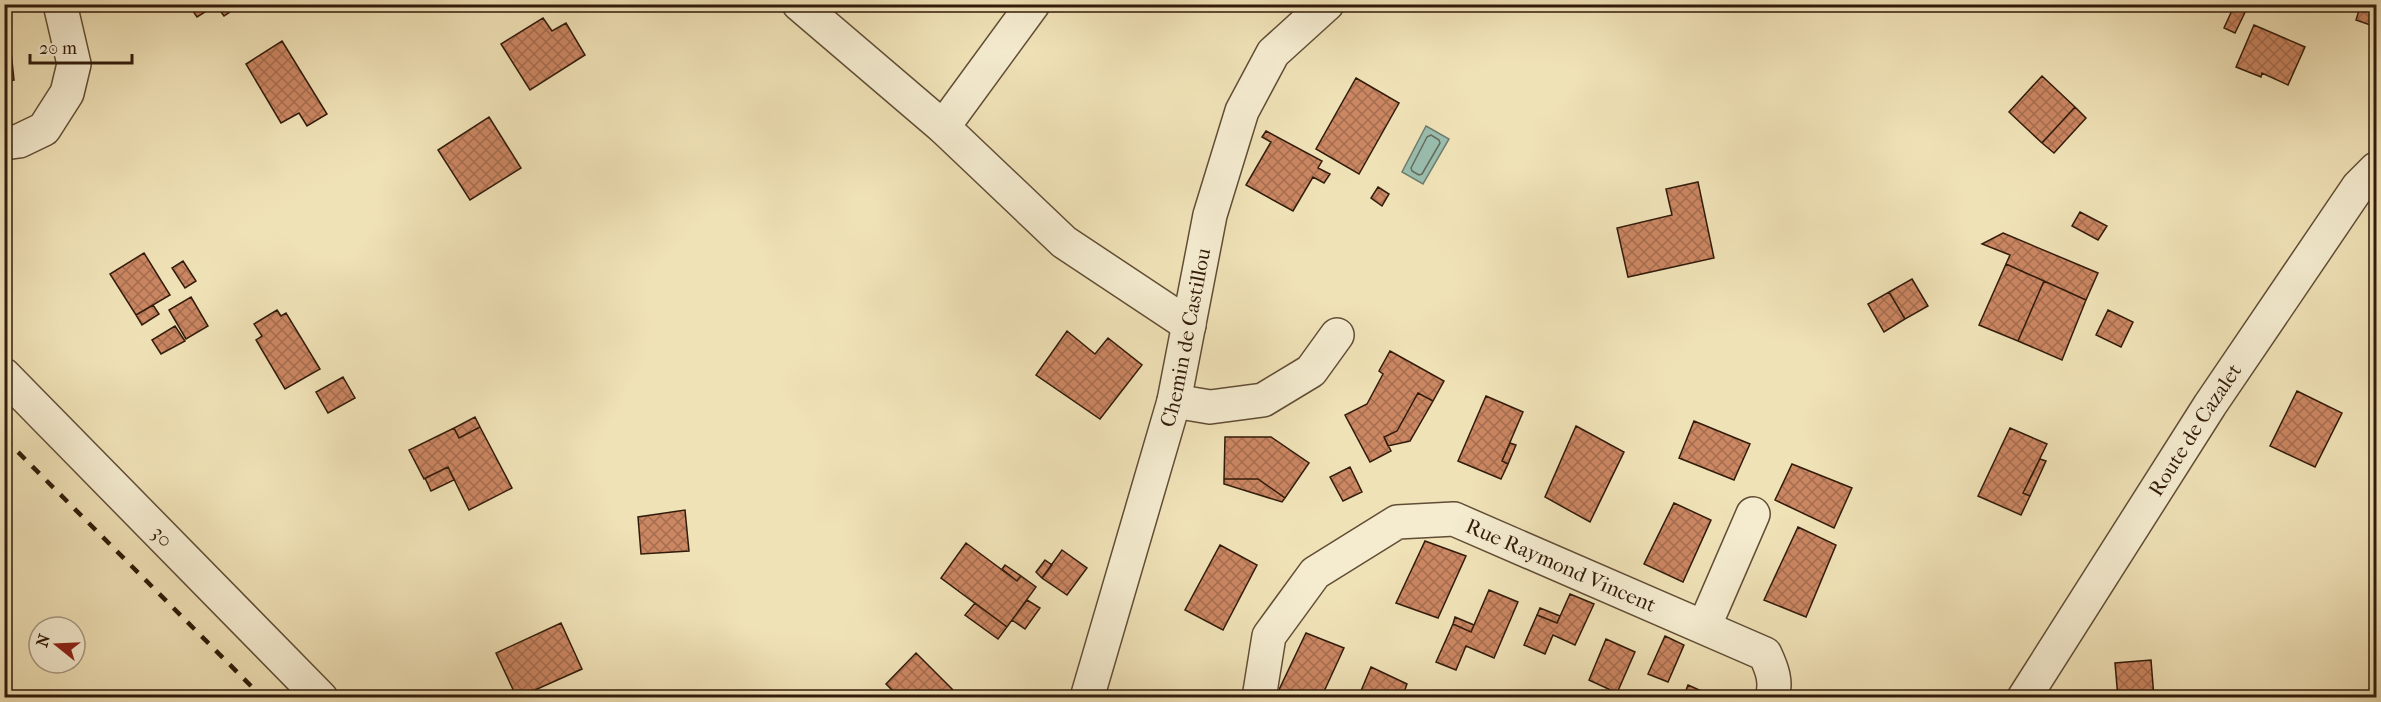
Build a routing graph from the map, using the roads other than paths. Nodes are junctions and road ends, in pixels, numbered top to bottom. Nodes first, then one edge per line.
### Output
1 (60, 4) edge
2 (800, 4) edge
3 (1033, 4) edge
4 (1327, 4) edge
5 (944, 127) junction
6 (4, 143) edge
7 (2376, 169) edge
8 (1189, 325) junction
9 (1337, 335) dead end
10 (4, 375) edge
11 (1174, 401) junction
12 (1754, 514) dead end
13 (1704, 627) junction
14 (321, 698) edge
15 (1087, 698) edge
16 (1258, 698) edge
17 (1772, 698) edge
18 (2024, 698) edge

1 - 6 street
2 - 5 street
3 - 5 street
4 - 8 street, Chemin de Castillou
5 - 8 street
7 - 18 street, Route de Cazalet
8 - 11 street, Chemin de Castillou
9 - 11 street
10 - 14 street, 30
11 - 15 street, Chemin de Castillou
12 - 13 street
13 - 16 street, Rue Raymond Vincent
13 - 17 street, Rue Raymond Vincent

